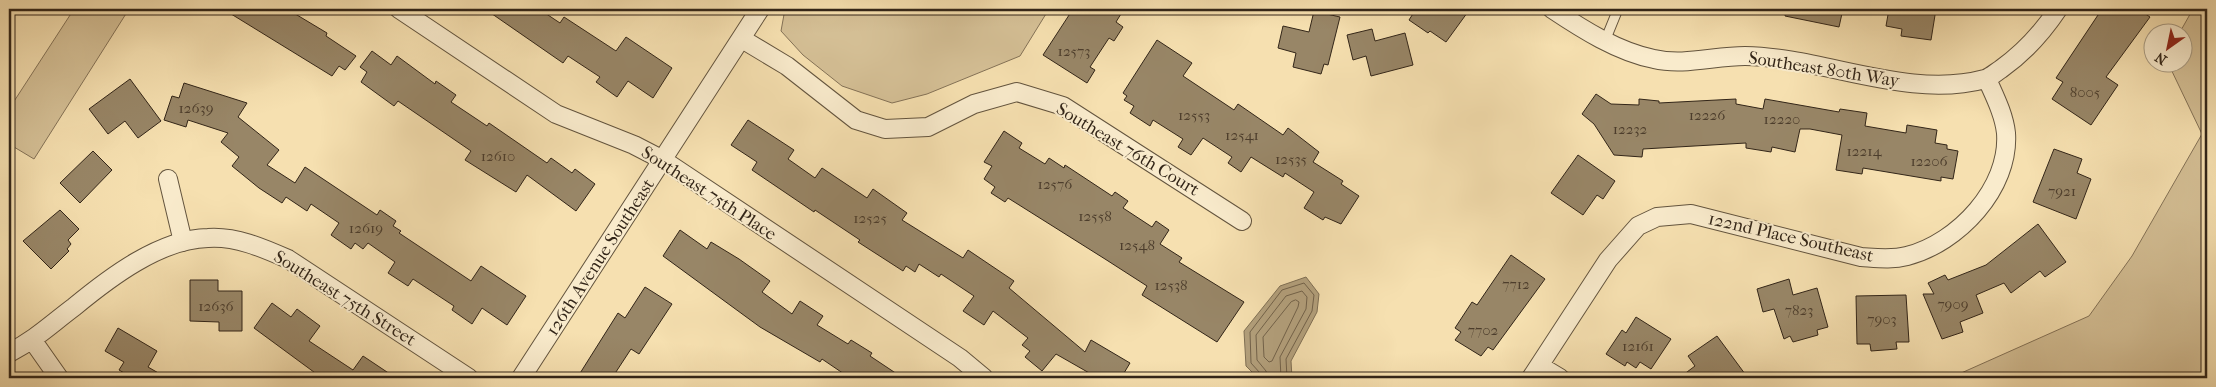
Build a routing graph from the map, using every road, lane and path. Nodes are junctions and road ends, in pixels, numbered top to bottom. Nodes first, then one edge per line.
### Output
1 (399, 9) edge
2 (760, 9) edge
3 (1552, 9) edge
4 (1618, 9) edge
5 (2058, 9) edge
6 (742, 39) junction
7 (1605, 40) junction
8 (1988, 78) junction
9 (663, 160) junction
10 (168, 179) dead end
11 (1242, 220) dead end
12 (183, 242) junction
13 (33, 341) junction
14 (9, 353) edge
15 (1536, 372) edge
16 (59, 378) edge
17 (469, 378) edge
18 (521, 378) edge
19 (984, 378) edge
20 (1560, 378) edge

1 - 9 street, Southeast 75th Place
2 - 6 street, 126th Avenue Southeast
3 - 7 street, Southeast 80th Way
4 - 7 lane
5 - 8 street
6 - 9 street, 126th Avenue Southeast
6 - 11 street, Southeast 76th Court
7 - 8 street, Southeast 80th Way
8 - 15 street, 122nd Place Southeast
9 - 18 street, 126th Avenue Southeast
9 - 19 street, Southeast 75th Place
10 - 12 street
12 - 13 street, Southeast 75th Street
12 - 17 street, Southeast 75th Street
13 - 14 street, Southeast 75th Street
13 - 16 street
15 - 20 street

